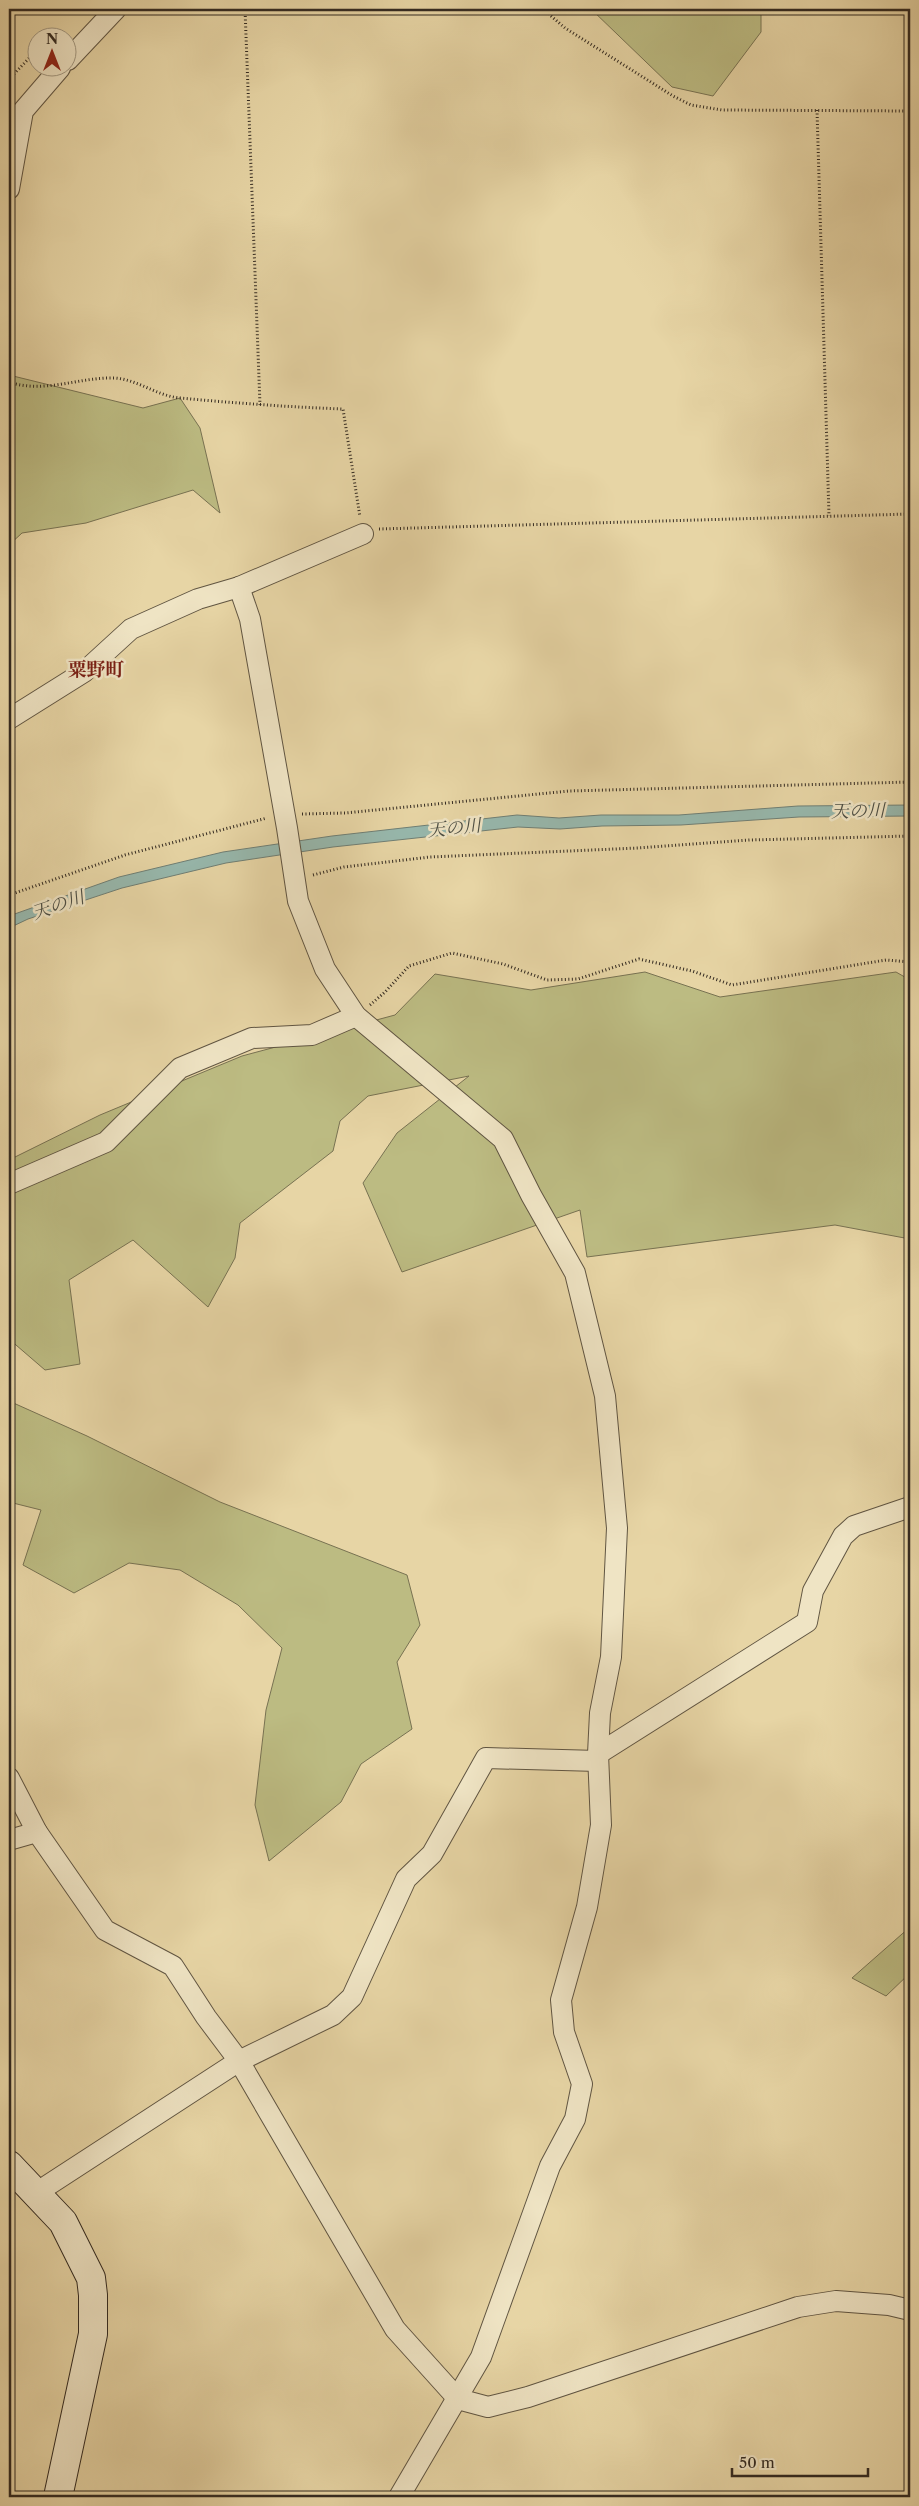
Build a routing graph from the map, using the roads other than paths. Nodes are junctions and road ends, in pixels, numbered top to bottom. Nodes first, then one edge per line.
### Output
1 (116, 9) edge
2 (78, 49) edge
3 (51, 78) edge
4 (9, 189) edge
5 (363, 534) road end
6 (239, 587) junction
7 (9, 719) edge
8 (356, 1016) junction
9 (9, 1184) edge
10 (910, 1507) edge
11 (598, 1758) junction
12 (9, 1778) edge
13 (37, 1832) junction
14 (9, 1840) edge
15 (239, 2061) junction
16 (9, 2165) edge
17 (36, 2193) junction
18 (910, 2310) edge
19 (458, 2399) junction
20 (58, 2497) edge
21 (399, 2497) edge

1 - 2 street
3 - 4 street
5 - 6 street
6 - 7 street
6 - 8 street
8 - 9 street
8 - 11 street
10 - 11 street
11 - 15 street
11 - 19 street
12 - 13 street
13 - 14 street
13 - 15 street
15 - 17 street
15 - 19 street
16 - 17 street
17 - 20 street
18 - 19 street
19 - 21 street

